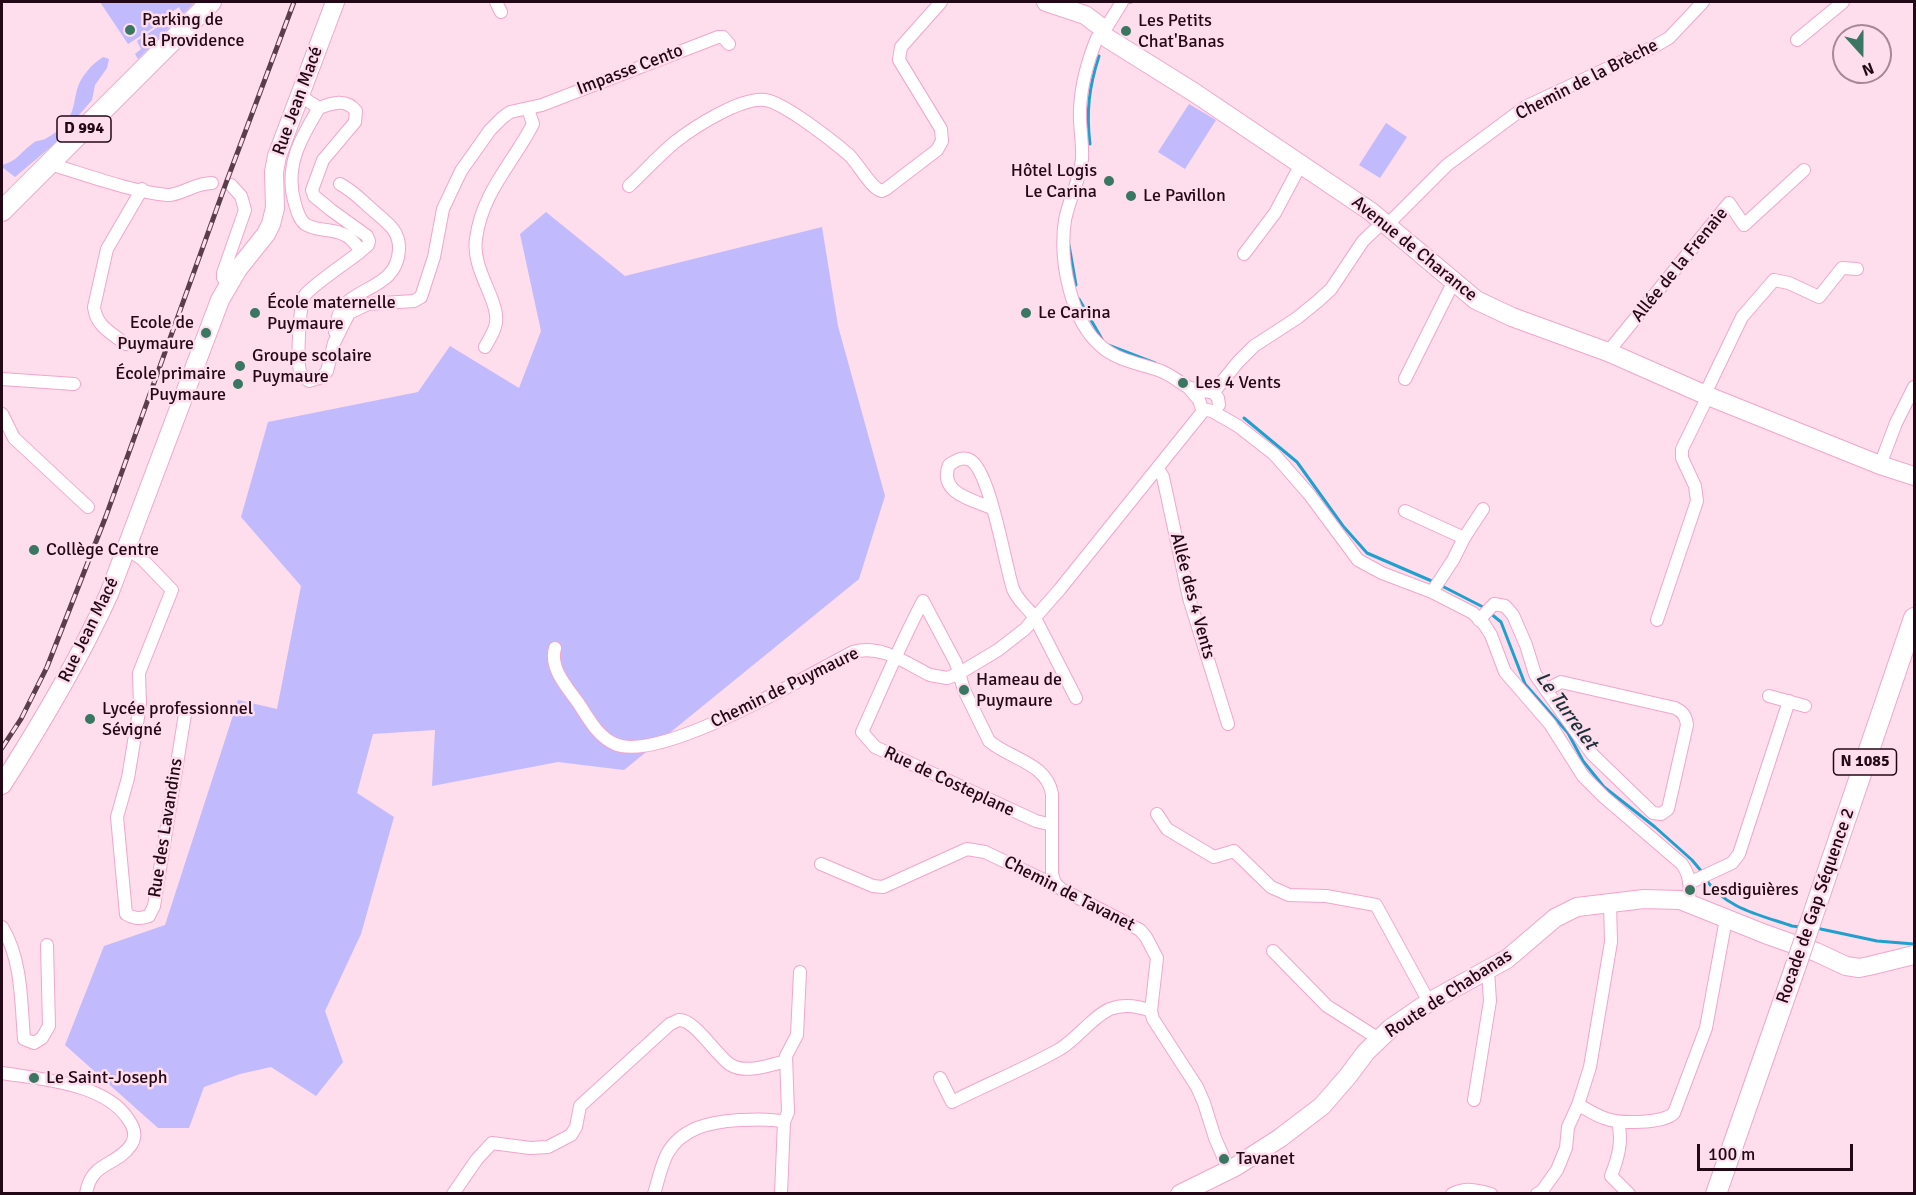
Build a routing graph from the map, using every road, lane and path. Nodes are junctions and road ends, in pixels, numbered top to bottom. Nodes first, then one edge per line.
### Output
1 (211, 2) edge
2 (336, 2) edge
3 (941, 2) edge
4 (1046, 2) edge
5 (1122, 2) edge
6 (1702, 2) edge
7 (1843, 2) edge
8 (1101, 32) junction
9 (1797, 40) dead end
10 (729, 44) dead end
11 (299, 95) junction
12 (319, 108) junction
13 (528, 109) junction
14 (297, 126) junction
15 (50, 164) junction
16 (1301, 164) junction
17 (1804, 170) dead end
18 (212, 183) dead end
19 (340, 184) dead end
20 (231, 185) dead end
21 (629, 186) dead end
22 (142, 189) junction
23 (2, 211) edge
24 (1385, 224) junction
25 (361, 251) junction
26 (1244, 254) dead end
27 (1857, 269) dead end
28 (1453, 283) junction
29 (228, 284) junction
30 (334, 343) junction
31 (126, 344) dead end
32 (484, 347) dead end
33 (1608, 352) junction
34 (2, 379) edge
35 (1405, 379) dead end
36 (74, 384) dead end
37 (1914, 387) edge
38 (1706, 395) junction
39 (1208, 402) junction
40 (2, 414) edge
41 (1880, 465) junction
42 (1158, 469) junction
43 (1914, 476) edge
44 (1914, 487) edge
45 (88, 507) dead end
46 (992, 508) dead end
47 (1483, 509) dead end
48 (1405, 511) dead end
49 (1464, 538) junction
50 (126, 548) junction
51 (1436, 586) junction
52 (1035, 618) junction
53 (1481, 618) junction
54 (1914, 618) edge
55 (1657, 620) dead end
56 (555, 648) dead end
57 (895, 657) junction
58 (958, 674) junction
59 (1546, 690) junction
60 (1769, 696) dead end
61 (1076, 698) dead end
62 (1789, 701) junction
63 (1805, 705) dead end
64 (185, 714) dead end
65 (1228, 724) dead end
66 (2, 785) edge
67 (1157, 814) dead end
68 (1052, 825) junction
69 (820, 864) dead end
70 (1055, 883) junction
71 (1689, 883) junction
72 (1688, 902) junction
73 (1610, 903) junction
74 (1726, 919) junction
75 (2, 927) edge
76 (47, 945) dead end
77 (1273, 951) dead end
78 (1914, 955) edge
79 (1488, 971) junction
80 (800, 972) dead end
81 (1429, 1002) junction
82 (1151, 1011) junction
83 (1379, 1039) junction
84 (786, 1061) junction
85 (2, 1073) edge
86 (940, 1078) dead end
87 (1474, 1100) dead end
88 (1578, 1105) junction
89 (784, 1122) junction
90 (1618, 1122) junction
91 (1229, 1170) junction
92 (86, 1194) edge
93 (453, 1194) edge
94 (654, 1194) edge
95 (782, 1194) edge
96 (1180, 1194) edge
97 (1452, 1194) edge
98 (1491, 1194) edge
99 (1537, 1194) edge
100 (1629, 1194) edge
101 (1716, 1194) edge

1 - 15 main road, D 994
2 - 11 street, Rue Jean Macé
3 - 21 street
4 - 8 street, Avenue de Charance
5 - 8 street
6 - 24 street, Chemin de la Brèche
7 - 9 street
8 - 16 street, Avenue de Charance
8 - 39 street
10 - 13 street, Impasse Cento
11 - 12 street
11 - 14 street, Rue Jean Macé
12 - 14 street
12 - 25 street
13 - 30 street
13 - 32 street
14 - 25 street
14 - 29 street, Rue Jean Macé
15 - 22 street
15 - 23 main road, D 994
16 - 24 street, Avenue de Charance
16 - 26 street
17 - 33 street, Allée de la Frenaie
18 - 22 street
19 - 30 street
20 - 29 street
22 - 31 street
24 - 28 street, Avenue de Charance
24 - 39 street, Chemin de la Brèche
25 - 30 street
27 - 38 street
28 - 33 street, Avenue de Charance
28 - 35 street
29 - 50 street, Rue Jean Macé
33 - 38 street, Avenue de Charance
34 - 36 street
37 - 41 street
38 - 41 street, Avenue de Charance
38 - 55 street
39 - 42 street
39 - 51 street
40 - 45 street
41 - 43 street, Avenue de Charance
41 - 44 street, Avenue de Charance
42 - 52 street
42 - 65 street, Allée des 4 Vents
46 - 52 street
47 - 49 street
48 - 49 street
49 - 51 street
50 - 64 street, Rue des Lavandins
50 - 66 street, Rue Jean Macé
51 - 53 street
52 - 58 street
52 - 61 street
53 - 59 street
53 - 71 street
54 - 101 main road, Rocade de Gap Séquence 2 / N 1085, bridge
56 - 57 street, Chemin de Puymaure
57 - 58 street, Chemin de Puymaure
57 - 58 street
57 - 68 street, Rue de Costeplane
58 - 68 street
59 - 59 street
60 - 62 street
62 - 63 street
62 - 71 street
67 - 81 street
68 - 70 street
69 - 70 street, Chemin de Tavanet
70 - 82 street, Chemin de Tavanet
71 - 72 street
72 - 73 street, Route de Chabanas
72 - 74 street, Route de Chabanas
73 - 79 street, Route de Chabanas
73 - 88 street
74 - 78 street, Route de Chabanas
74 - 90 street
75 - 76 street
77 - 83 street
79 - 81 street, Route de Chabanas
79 - 87 street
80 - 84 street
81 - 83 street, Route de Chabanas
82 - 86 street
82 - 91 street
83 - 91 street, Route de Chabanas
84 - 89 street
84 - 93 street
85 - 92 street
88 - 90 street
88 - 99 street
89 - 94 street
89 - 95 street
90 - 100 street
91 - 96 street, Route de Chabanas
97 - 98 street

